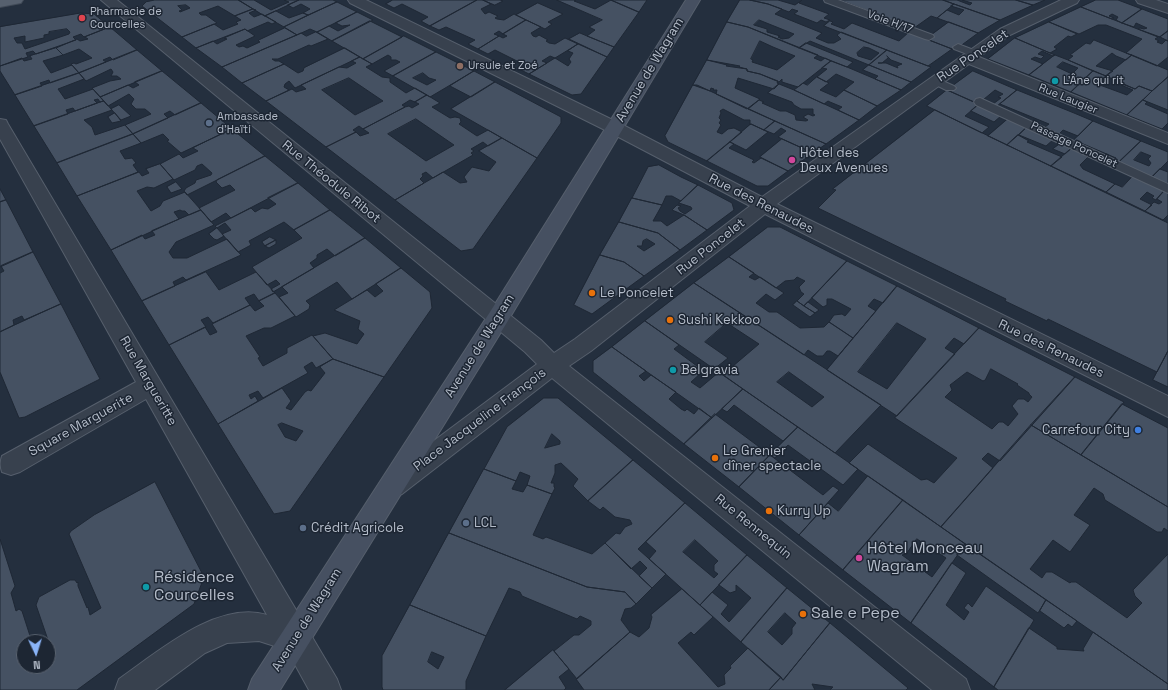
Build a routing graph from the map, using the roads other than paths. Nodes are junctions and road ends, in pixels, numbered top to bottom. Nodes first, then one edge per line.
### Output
1 (16, 0) edge
2 (108, 0) edge
3 (355, 0) edge
4 (693, 0) edge
5 (829, 0) edge
6 (1072, 0) edge
7 (1143, 0) edge
8 (0, 3) edge
9 (1168, 9) edge
10 (929, 37) dead end
11 (967, 53) junction
12 (980, 102) dead end
13 (0, 124) edge
14 (615, 128) junction
15 (1168, 139) edge
16 (1168, 189) edge
17 (764, 206) junction
18 (498, 318) junction
19 (552, 365) junction
20 (150, 385) junction
21 (1168, 407) edge
22 (11, 464) dead end
23 (389, 489) junction
24 (296, 638) junction
25 (130, 690) edge
26 (263, 690) edge
27 (326, 690) edge
28 (955, 690) edge

1 - 8 main road
2 - 18 street, Rue Théodule Ribot
3 - 14 street, Rue des Renaudes
4 - 14 main road, Avenue de Wagram
5 - 10 lane, Voie H/17
6 - 11 street, Rue Poncelet
7 - 9 street
11 - 15 street, Rue Laugier
11 - 17 street, Rue Poncelet
12 - 16 lane, Passage Poncelet
13 - 20 street, Rue Margueritte
14 - 17 street, Rue des Renaudes
14 - 18 main road, Avenue de Wagram
17 - 19 street, Rue Poncelet
17 - 21 street, Rue des Renaudes
18 - 19 street, Place Jacqueline François
18 - 23 main road, Avenue de Wagram
19 - 23 street, Place Jacqueline François
19 - 28 street, Rue Rennequin
20 - 22 street, Square Marguerite
20 - 24 street, Rue Margueritte
23 - 24 main road, Avenue de Wagram
24 - 25 street
24 - 26 main road, Avenue de Wagram
24 - 27 street, Rue Margueritte

